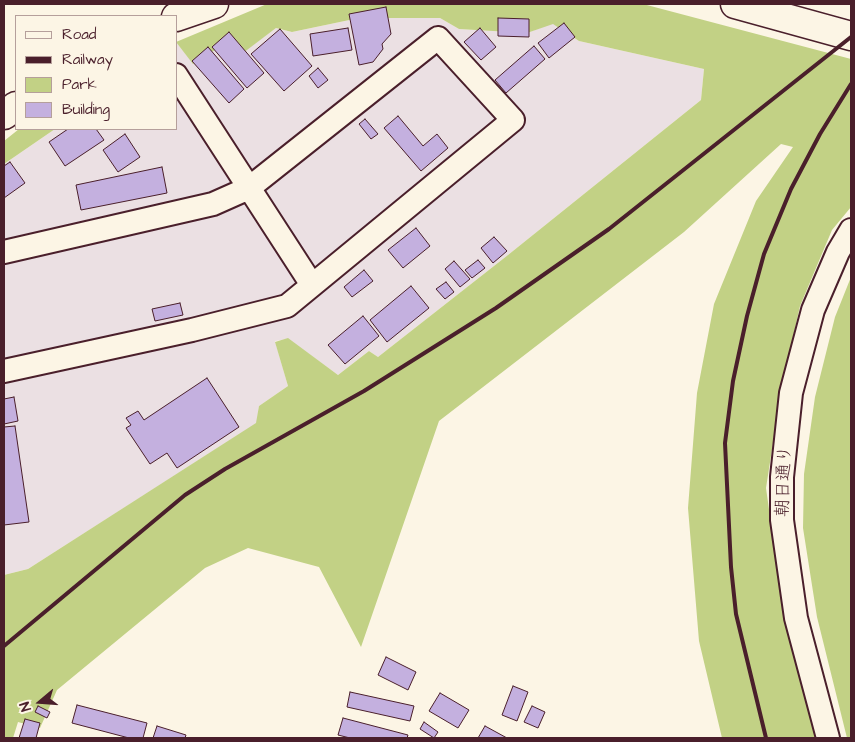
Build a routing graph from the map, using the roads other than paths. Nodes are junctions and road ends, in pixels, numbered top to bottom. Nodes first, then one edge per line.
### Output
1 (214, 4) edge
2 (735, 4) edge
3 (178, 16) edge
4 (841, 33) edge
5 (178, 78) edge
6 (15, 107) edge
7 (4, 115) edge
8 (249, 188) junction
9 (849, 237) edge
10 (4, 252) edge
11 (312, 285) junction
12 (4, 370) edge
13 (828, 738) edge

1 - 3 highway
2 - 4 highway
5 - 8 street
6 - 7 highway
8 - 10 street
8 - 11 street
8 - 11 street
9 - 13 street, 朝日通り
11 - 12 street

